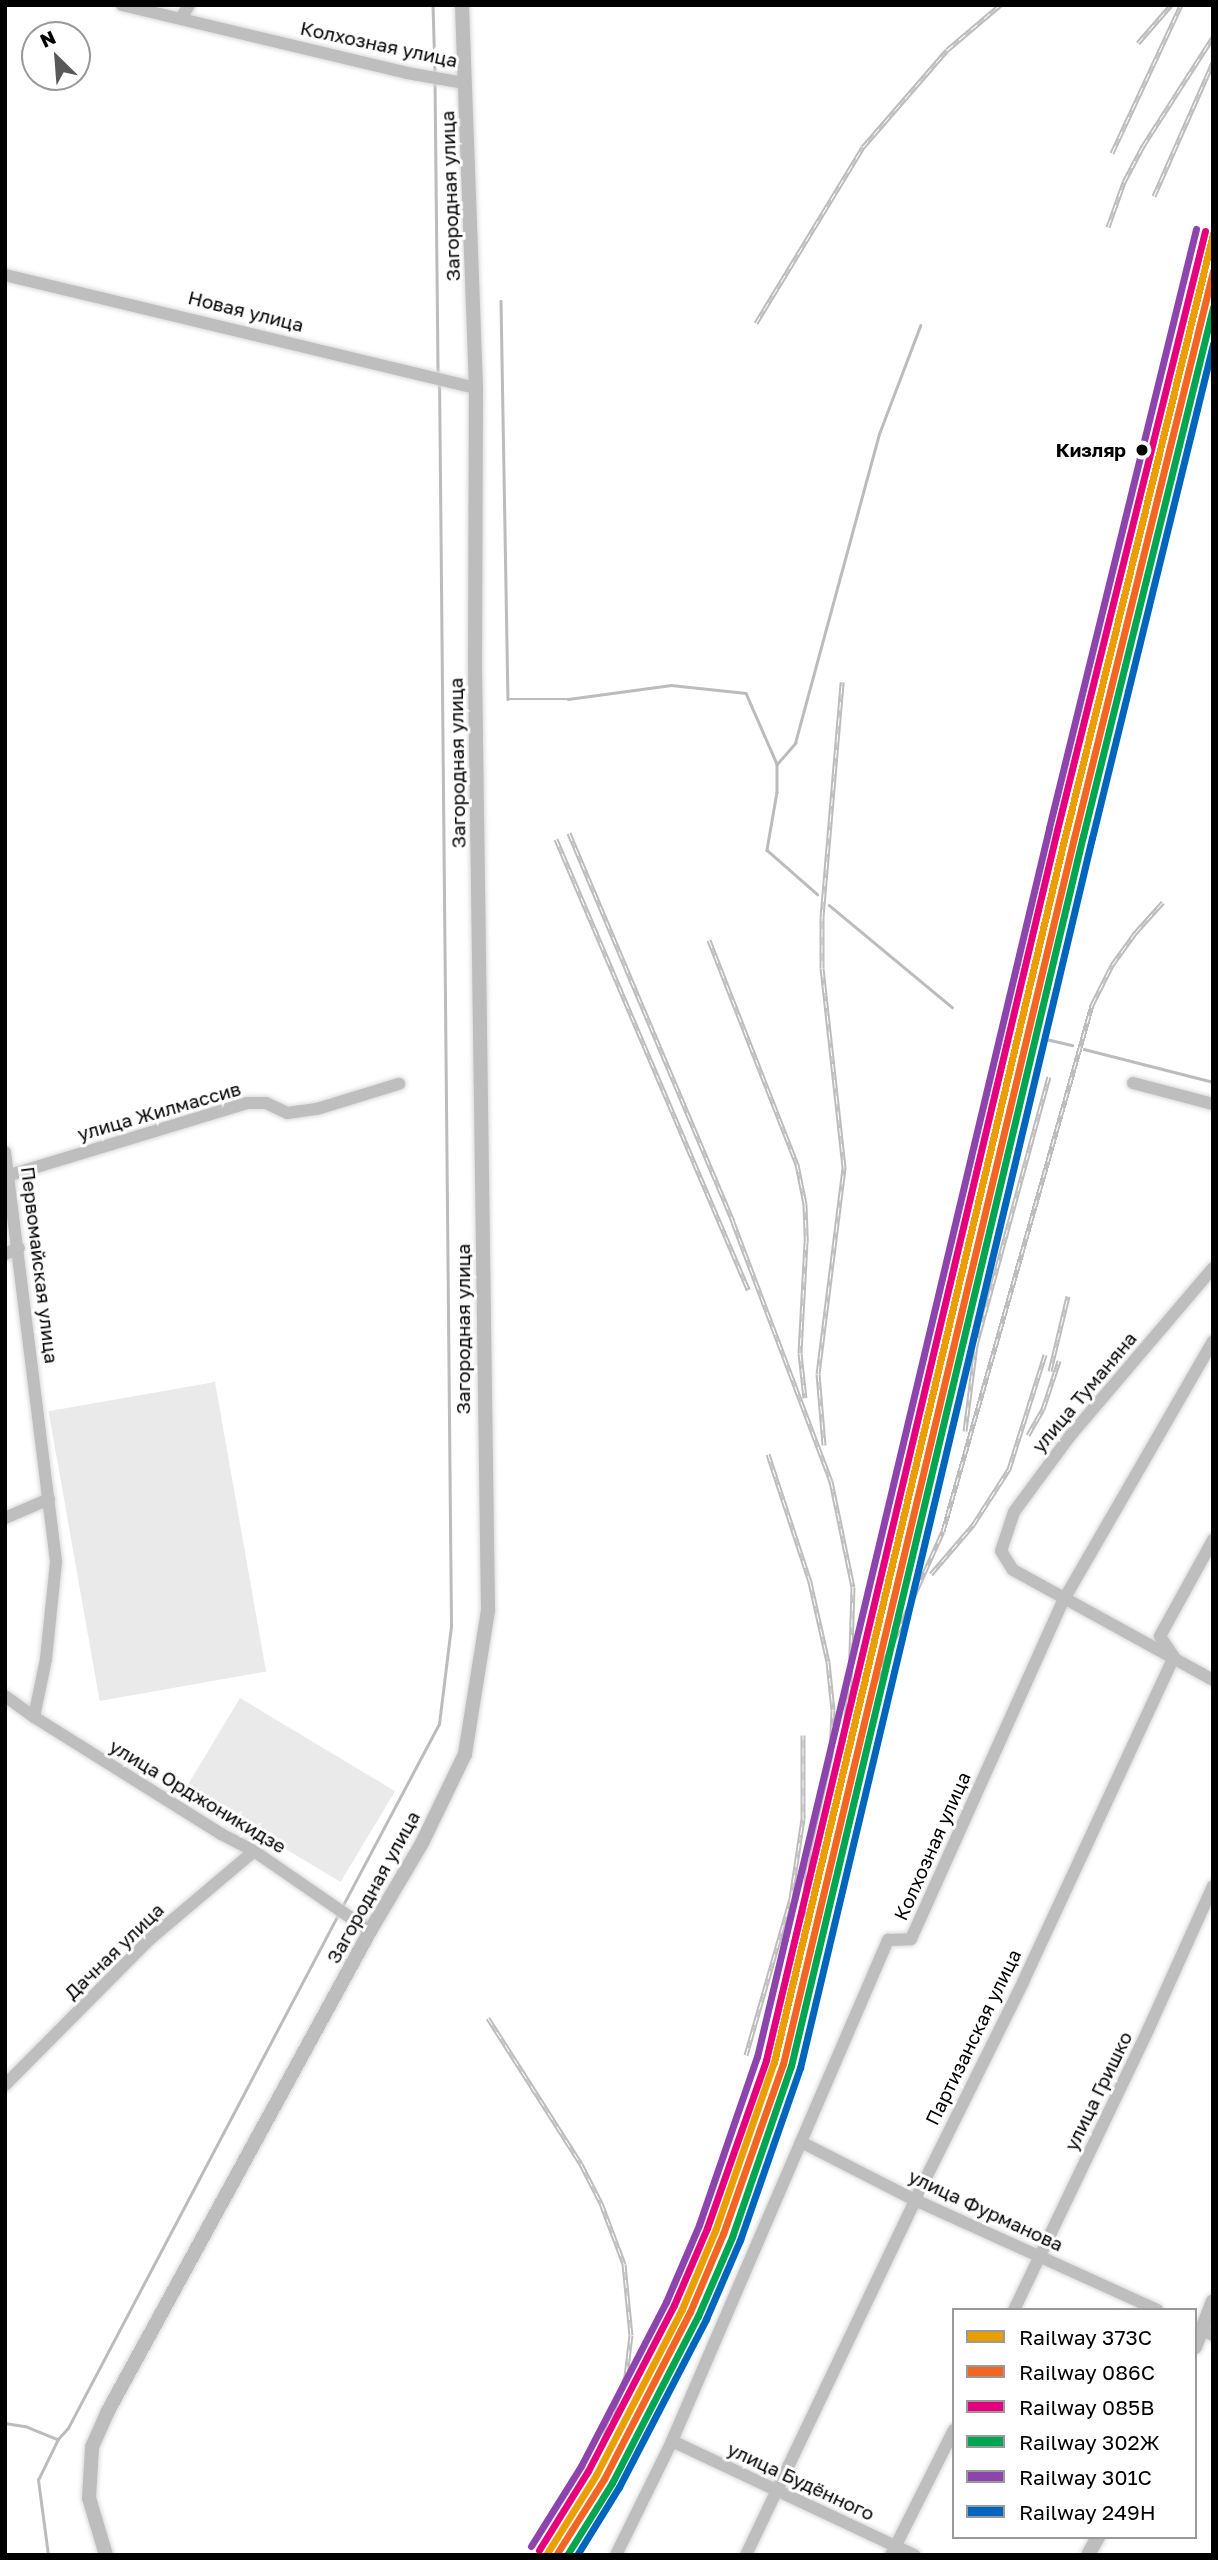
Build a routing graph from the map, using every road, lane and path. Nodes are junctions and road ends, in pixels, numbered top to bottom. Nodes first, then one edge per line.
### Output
1 (122, 5) edge
2 (189, 5) edge
3 (462, 5) edge
4 (181, 18) junction
5 (465, 83) junction
6 (5, 275) edge
7 (476, 388) junction
8 (1133, 1083) dead end
9 (399, 1084) dead end
10 (1213, 1104) edge
11 (5, 1152) edge
12 (10, 1175) junction
13 (19, 1248) junction
14 (5, 1254) edge
15 (1211, 1273) edge
16 (1213, 1341) edge
17 (49, 1499) junction
18 (5, 1518) edge
19 (1213, 1540) edge
20 (1063, 1601) junction
21 (1174, 1657) junction
22 (1213, 1680) edge
23 (5, 1696) edge
24 (34, 1717) junction
25 (254, 1851) junction
26 (1213, 1886) edge
27 (370, 1931) junction
28 (5, 2085) edge
29 (801, 2142) junction
30 (915, 2200) junction
31 (1040, 2256) junction
32 (1213, 2301) edge
33 (1015, 2308) edge
34 (1153, 2308) edge
35 (1204, 2331) edge
36 (952, 2434) edge
37 (673, 2441) junction
38 (776, 2491) junction
39 (1097, 2539) edge
40 (894, 2551) edge
41 (106, 2555) edge
42 (616, 2555) edge
43 (746, 2555) edge
44 (914, 2555) edge
45 (1088, 2555) edge

1 - 4 street, Колхозная улица
2 - 4 street
3 - 5 main road, Загородная улица
4 - 5 street, Колхозная улица
5 - 7 main road, Загородная улица
6 - 7 street, Новая улица
7 - 27 main road, Загородная улица
8 - 10 street
9 - 12 street, улица Жилмассив
11 - 12 street, Первомайская улица
12 - 13 street, Первомайская улица
13 - 14 street
13 - 17 street, Первомайская улица
15 - 20 street, улица Туманяна
16 - 20 street, Колхозная улица
17 - 18 street
17 - 24 street, Первомайская улица
19 - 21 street
20 - 21 street
20 - 29 street, Колхозная улица
21 - 22 street
21 - 30 street, Партизанская улица
23 - 24 street, улица Орджоникидзе
24 - 25 street, улица Орджоникидзе
25 - 27 street, улица Орджоникидзе
25 - 28 street, Дачная улица
26 - 31 street, улица Гришко
27 - 41 main road, Загородная улица
29 - 30 street, улица Фурманова
29 - 37 street, Колхозная улица
30 - 31 street, улица Фурманова
30 - 38 street, Партизанская улица
31 - 33 street, улица Гришко
31 - 34 street, улица Фурманова
32 - 35 main road
36 - 40 street
37 - 38 street, улица Будённого
37 - 42 street, Колхозная улица
38 - 40 street, улица Будённого
38 - 43 street, Партизанская улица
39 - 45 main road
40 - 44 street, улица Будённого

